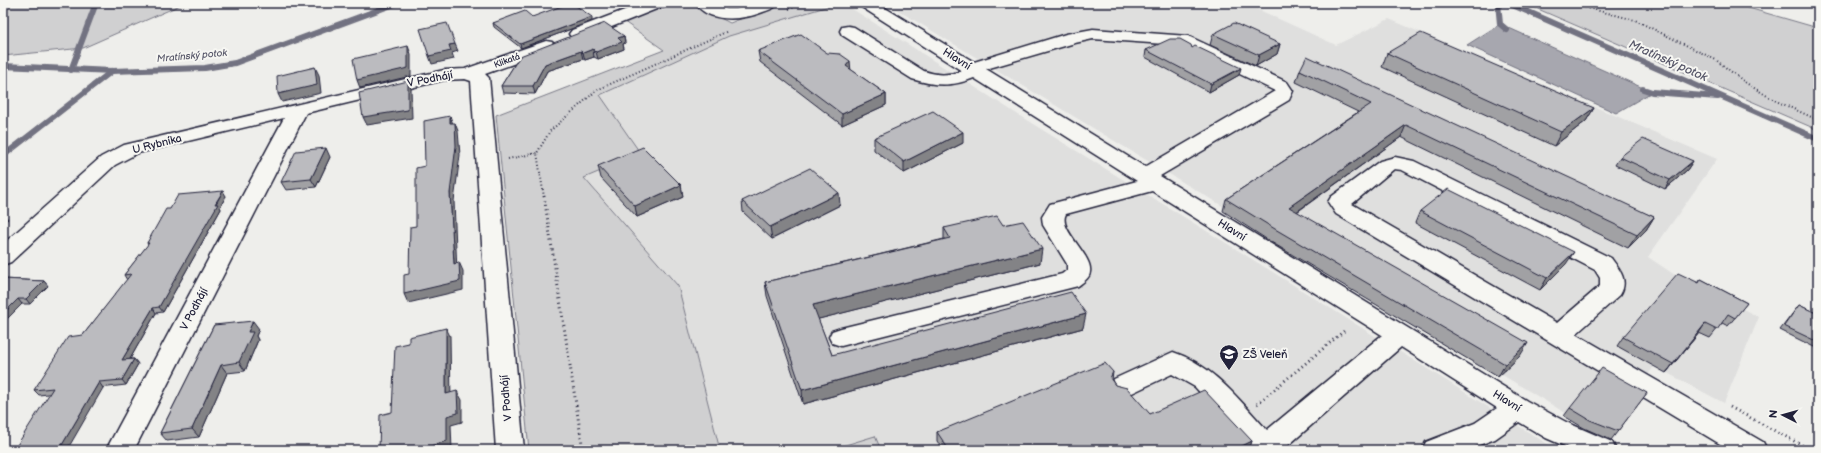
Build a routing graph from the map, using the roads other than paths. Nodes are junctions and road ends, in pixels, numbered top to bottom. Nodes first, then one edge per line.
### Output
1 (658, 3) edge
2 (703, 3) edge
3 (866, 3) edge
4 (778, 7) edge
5 (848, 31) dead end
6 (974, 70) junction
7 (466, 74) junction
8 (299, 109) junction
9 (1150, 179) junction
10 (3, 257) edge
11 (1400, 334) junction
12 (1558, 336) junction
13 (841, 337) dead end
14 (1122, 386) edge
15 (1518, 408) junction
16 (1268, 448) edge
17 (120, 450) edge
18 (510, 450) edge
19 (1436, 450) edge
20 (1602, 450) edge
21 (1753, 450) edge

1 - 7 street, Klikatá
2 - 4 street
3 - 6 street, Hlavní
5 - 6 street
6 - 9 street, Hlavní
6 - 9 street
7 - 8 street, V Podhájí
7 - 18 street, V Podhájí
8 - 10 street, U Rybníka
8 - 17 street, V Podhájí
9 - 11 street, Hlavní
9 - 13 street
11 - 15 street, Hlavní
11 - 16 street
12 - 12 street
12 - 21 street
14 - 16 street
15 - 19 street
15 - 20 street, Hlavní

